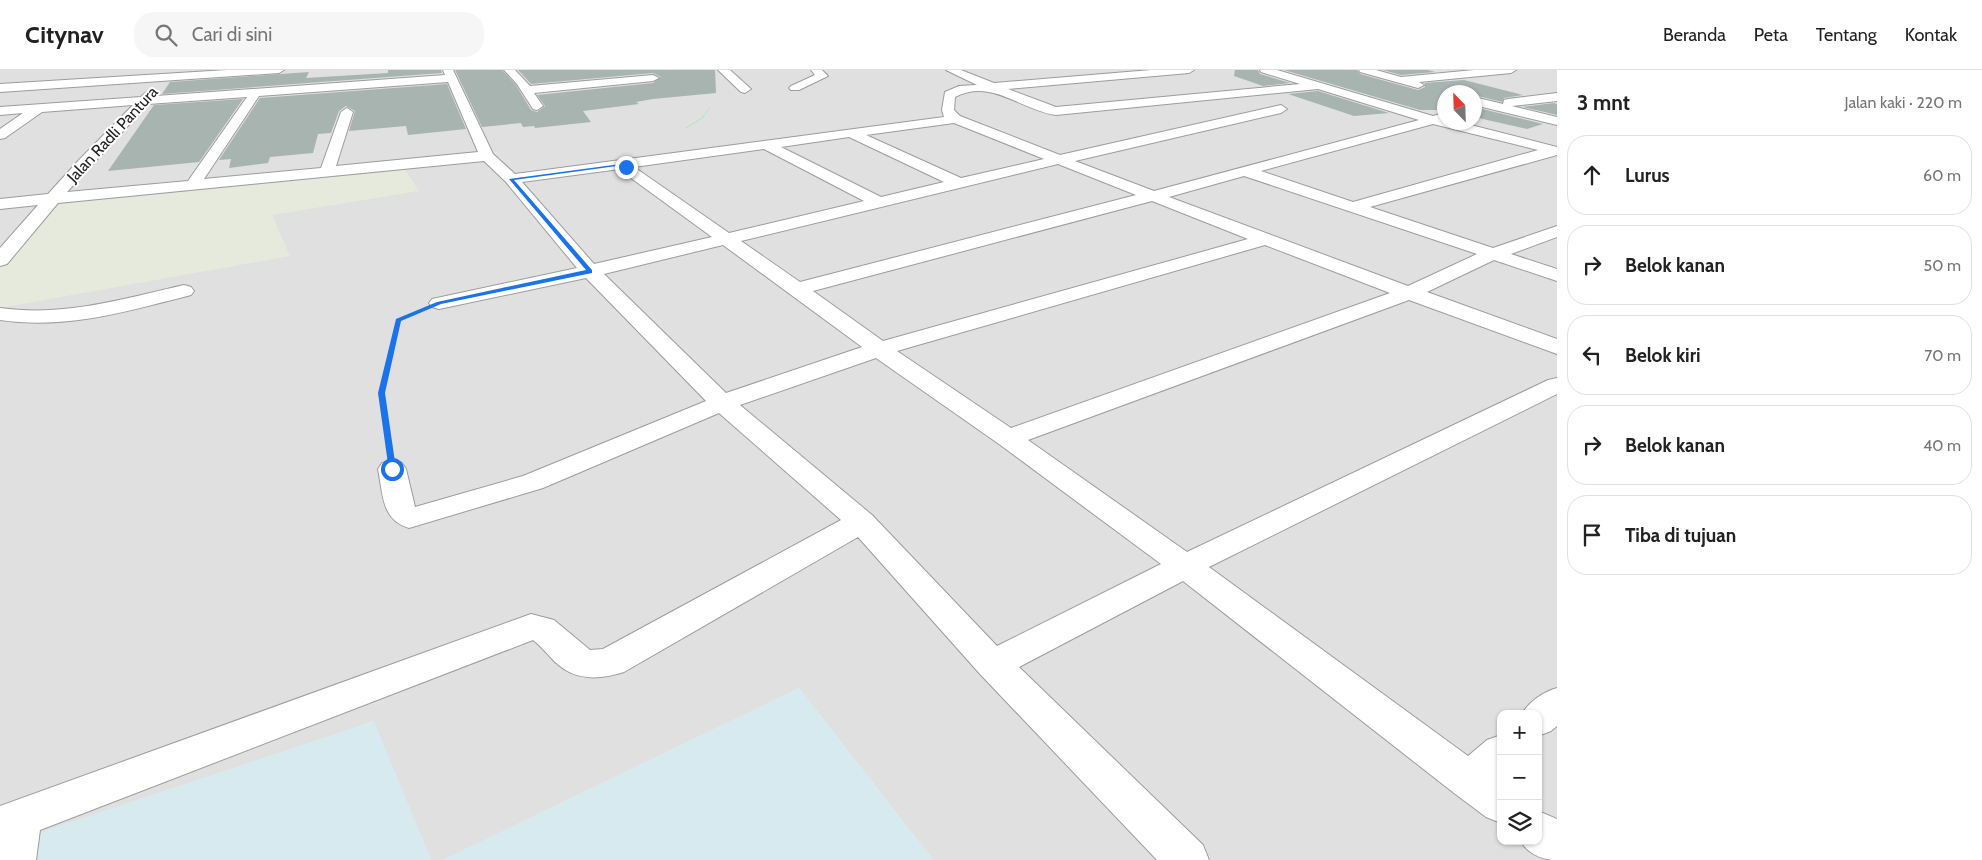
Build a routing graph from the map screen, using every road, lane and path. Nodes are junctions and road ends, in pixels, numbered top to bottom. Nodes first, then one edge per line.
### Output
1 (280, 70) edge
2 (509, 70) edge
3 (723, 70) edge
4 (816, 70) edge
5 (952, 70) edge
6 (1189, 70) edge
7 (1265, 70) edge
8 (1364, 70) edge
9 (1511, 70) edge
10 (1163, 71) edge
11 (169, 74) edge
12 (449, 74) edge
13 (653, 78) dead end
14 (1401, 80) junction
15 (992, 86) junction
16 (1318, 86) junction
17 (0, 88) edge
18 (795, 88) dead end
19 (745, 89) dead end
20 (528, 90) junction
21 (1436, 90) dead end
22 (254, 93) junction
23 (1240, 95) junction
24 (1557, 97) edge
25 (146, 100) junction
26 (1482, 104) edge
27 (538, 106) dead end
28 (1489, 106) junction
29 (40, 108) junction
30 (1482, 108) edge
31 (0, 110) edge
32 (347, 112) dead end
33 (1437, 118) edge
34 (955, 119) junction
35 (1437, 120) edge
36 (1557, 121) edge
37 (1479, 130) edge
38 (850, 133) junction
39 (0, 135) edge
40 (767, 144) junction
41 (1556, 151) edge
42 (487, 156) junction
43 (1058, 160) junction
44 (627, 164) junction
45 (327, 172) junction
46 (1244, 172) junction
47 (511, 179) junction
48 (959, 183) junction
49 (192, 186) junction
50 (1153, 196) junction
51 (50, 200) junction
52 (878, 202) junction
53 (0, 204) edge
54 (1353, 207) junction
55 (1557, 231) edge
56 (725, 238) junction
57 (1268, 239) junction
58 (1493, 254) junction
59 (0, 260) edge
60 (590, 271) junction
61 (1557, 275) edge
62 (797, 289) junction
63 (184, 291) dead end
64 (1409, 293) junction
65 (439, 303) joint
66 (0, 314) edge
67 (1557, 347) edge
68 (878, 349) junction
69 (1557, 385) edge
70 (722, 403) junction
71 (1008, 438) junction
72 (392, 469) joint
73 (861, 522) junction
74 (1185, 566) junction
75 (993, 664) junction
76 (1557, 703) edge
77 (1542, 716) edge
78 (1497, 755) edge
79 (1468, 780) junction
80 (1497, 801) edge
81 (10, 822) edge
82 (1542, 834) edge
83 (1557, 844) edge
84 (14, 860) edge
85 (1187, 860) edge

1 - 11 street
2 - 20 street
3 - 19 street
4 - 18 street
5 - 15 street
6 - 10 street
7 - 16 street
8 - 14 street
9 - 14 street
10 - 15 street
11 - 17 street
11 - 25 street, Jalan Radli Pantura
12 - 22 street
12 - 42 street
13 - 20 street
14 - 21 street
15 - 23 street
15 - 34 street
16 - 23 street
16 - 33 street
20 - 27 street
22 - 25 street
22 - 49 street
23 - 43 street
24 - 28 street
25 - 29 street
25 - 51 street, Jalan Radli Pantura
26 - 28 street
28 - 30 street
28 - 36 street
29 - 31 street
29 - 39 street
32 - 45 street
34 - 38 street
34 - 43 street
35 - 46 street
37 - 41 street
38 - 40 street
38 - 48 street
40 - 44 street
40 - 52 street
41 - 54 street
42 - 45 street
42 - 47 street
43 - 48 street
43 - 50 street
44 - 47 street
44 - 56 street
45 - 49 street
46 - 50 street
46 - 54 street
47 - 60 street
48 - 52 street
49 - 51 street
50 - 57 street
50 - 62 street
51 - 53 street
51 - 59 street, Jalan Radli Pantura
52 - 56 street
54 - 58 street
55 - 58 street
56 - 60 street
56 - 62 street
57 - 64 street
57 - 68 street
58 - 61 street
58 - 64 street
60 - 65 street
60 - 70 street
62 - 68 street
63 - 66 street
64 - 67 street
64 - 71 street
65 - 72 path
68 - 70 street
68 - 71 street
69 - 74 street
70 - 72 street
70 - 73 street
71 - 74 street
73 - 75 street
73 - 81 street
74 - 75 street
74 - 79 street
75 - 85 street
76 - 77 street
78 - 79 street
79 - 80 street
81 - 84 street
82 - 83 street

